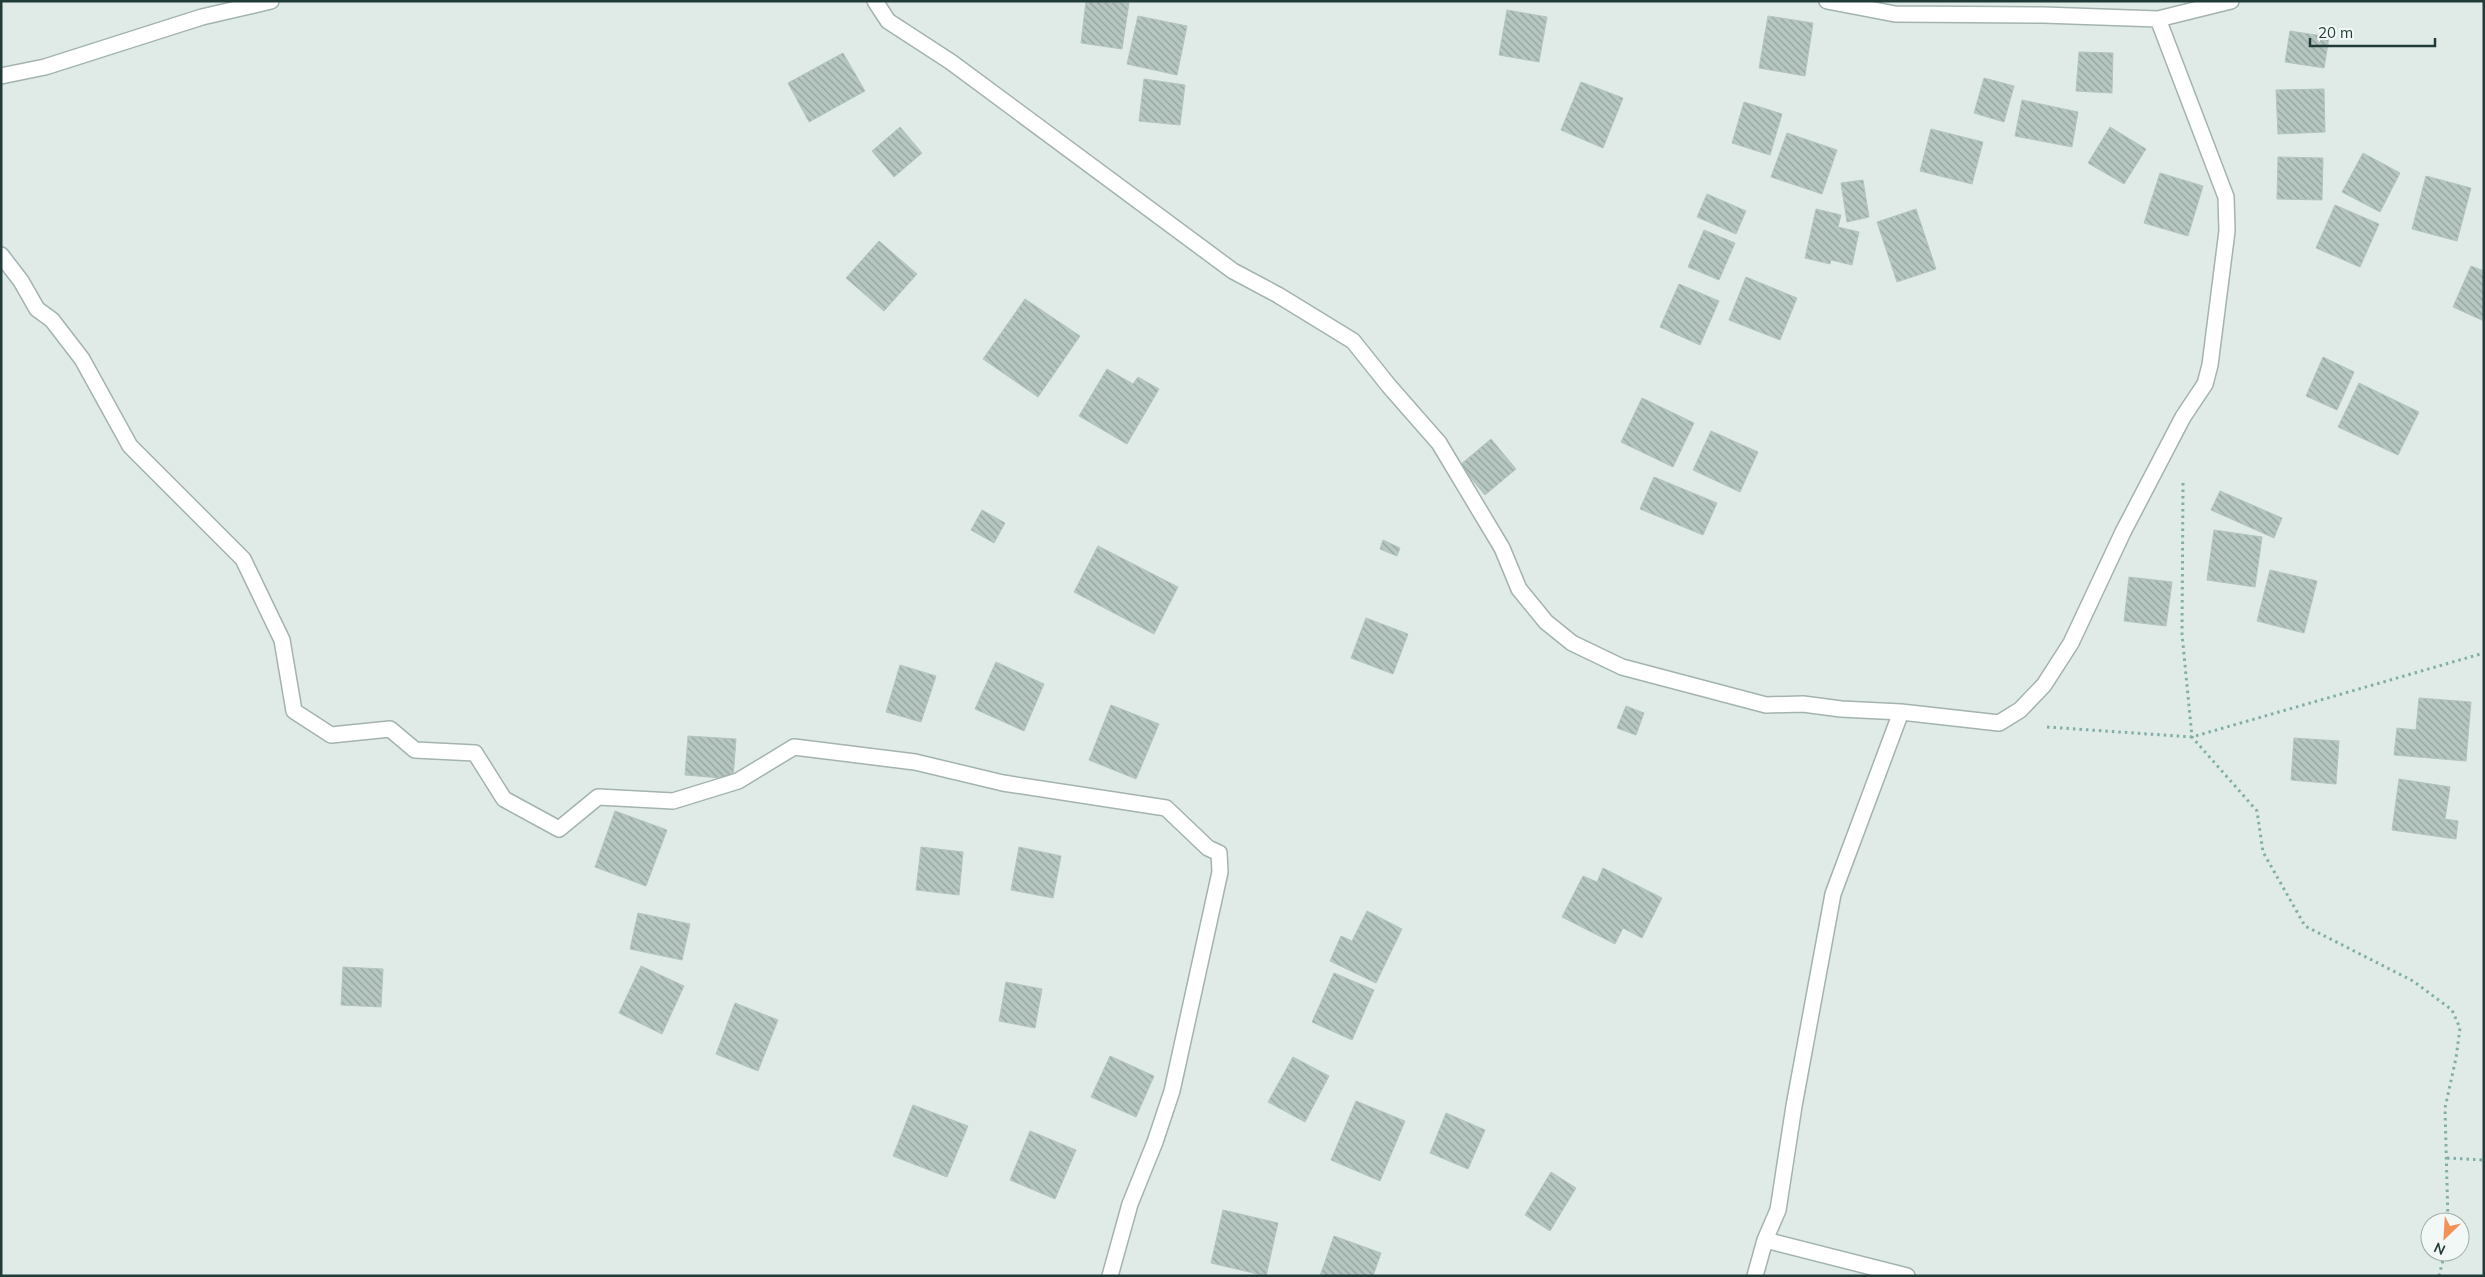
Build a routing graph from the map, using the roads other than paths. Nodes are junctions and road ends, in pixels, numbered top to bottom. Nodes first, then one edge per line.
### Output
1 (271, 1) edge
2 (875, 1) edge
3 (1827, 1) edge
4 (2231, 1) edge
5 (2158, 19) junction
6 (1, 76) edge
7 (1, 255) edge
8 (1901, 712) junction
9 (1765, 1240) junction
10 (1110, 1276) edge
11 (1754, 1276) edge
12 (1907, 1276) edge

1 - 6 street
2 - 8 street
3 - 5 street
4 - 5 street
5 - 8 street
7 - 10 street
8 - 9 street
9 - 11 street
9 - 12 street

